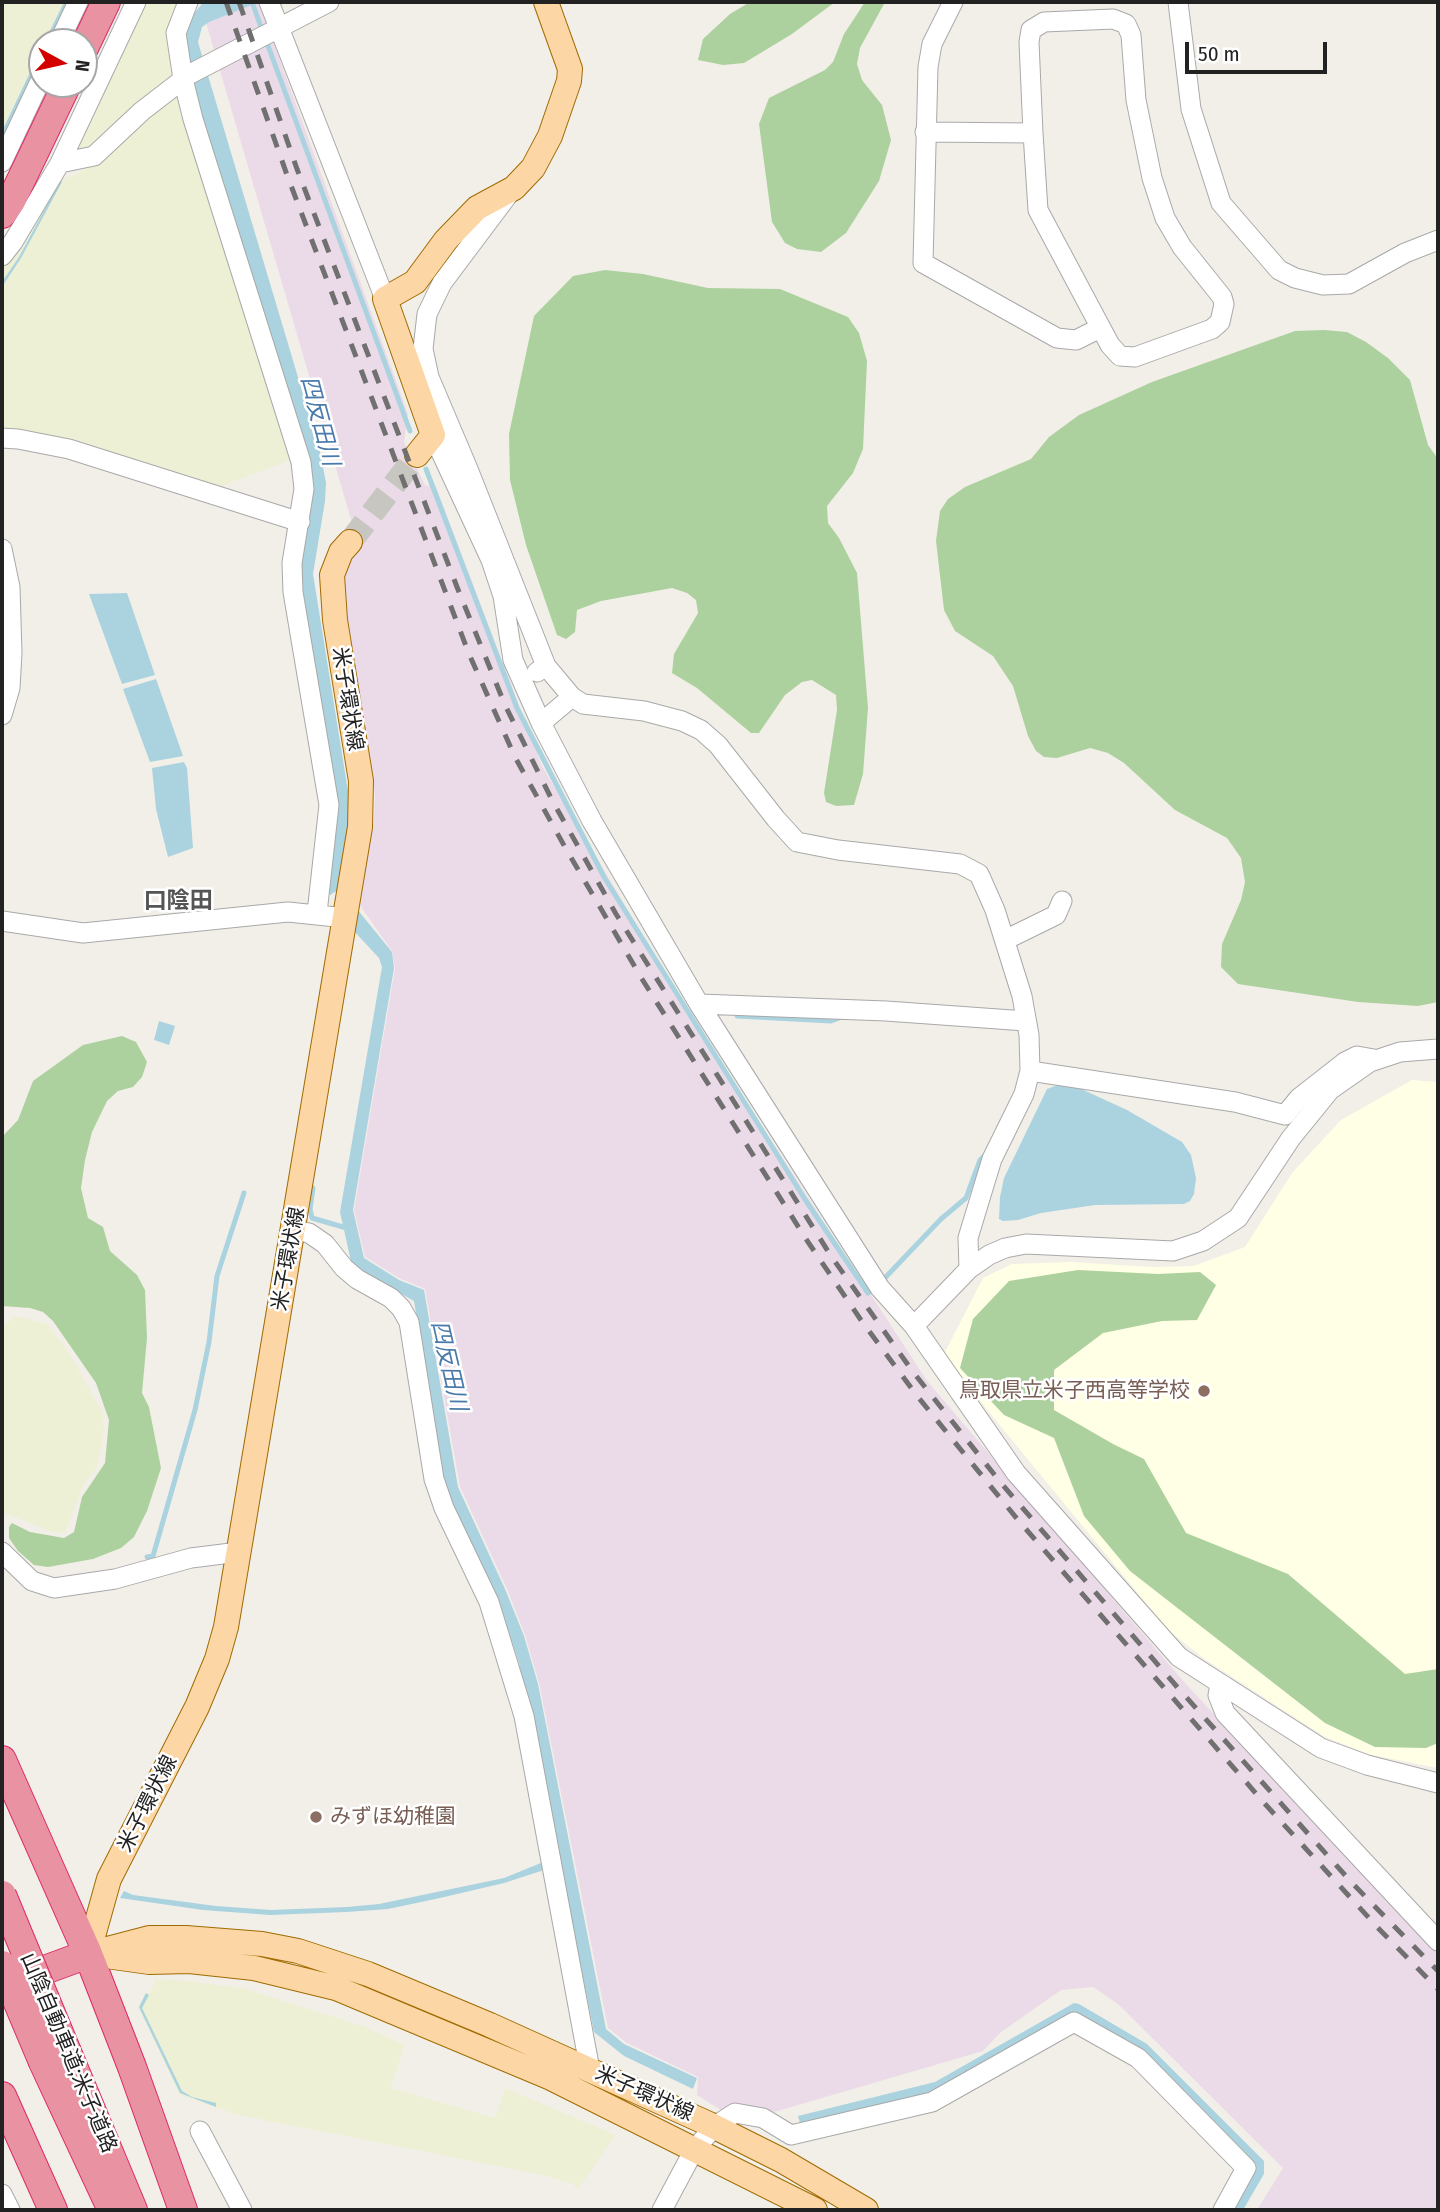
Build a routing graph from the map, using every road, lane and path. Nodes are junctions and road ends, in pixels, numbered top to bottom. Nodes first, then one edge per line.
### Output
1 (78, 2) edge
2 (106, 2) edge
3 (136, 2) edge
4 (188, 2) edge
5 (329, 2) edge
6 (546, 2) edge
7 (953, 2) edge
8 (1178, 2) edge
9 (269, 3) edge
10 (278, 27) junction
11 (66, 28) edge
12 (94, 28) edge
13 (193, 73) junction
14 (32, 98) edge
15 (60, 98) edge
16 (925, 132) junction
17 (1033, 133) junction
18 (2, 162) edge
19 (60, 163) junction
20 (514, 188) junction
21 (2, 214) edge
22 (1438, 240) edge
23 (2, 256) edge
24 (385, 299) junction
25 (1100, 328) junction
26 (433, 435) junction
27 (2, 438) edge
28 (417, 455) tunnel mouth
29 (300, 522) junction
30 (350, 542) tunnel mouth
31 (2, 550) edge
32 (6, 606) edge
33 (546, 666) junction
34 (522, 681) junction
35 (572, 697) junction
36 (2, 715) edge
37 (541, 723) junction
38 (1062, 901) dead end
39 (317, 913) junction
40 (346, 918) junction
41 (2, 922) edge
42 (1005, 940) junction
43 (699, 1004) junction
44 (1026, 1021) junction
45 (1438, 1049) edge
46 (1376, 1060) junction
47 (1030, 1070) junction
48 (294, 1230) junction
49 (969, 1269) junction
50 (914, 1326) junction
51 (2, 1552) edge
52 (239, 1552) junction
53 (1220, 1685) junction
54 (2, 1760) edge
55 (1438, 1783) edge
56 (2, 1895) edge
57 (1438, 1941) edge
58 (88, 1954) junction
59 (2, 1965) edge
60 (2, 1985) edge
61 (55, 2057) junction
62 (590, 2070) junction
63 (2, 2096) edge
64 (715, 2126) junction
65 (200, 2131) dead end
66 (694, 2150) junction
67 (2, 2155) edge
68 (2, 2194) edge
69 (10, 2210) edge
70 (40, 2210) edge
71 (53, 2210) edge
72 (112, 2210) edge
73 (133, 2210) edge
74 (183, 2210) edge
75 (242, 2210) edge
76 (662, 2210) edge
77 (816, 2210) edge
78 (866, 2210) edge
79 (1223, 2210) edge

1 - 11 street
2 - 12 highway
3 - 19 street
4 - 13 street
5 - 10 street
6 - 20 main road
7 - 16 street
8 - 22 street
9 - 10 street
10 - 13 street
10 - 24 street
13 - 19 street
13 - 29 street
14 - 18 street
15 - 21 highway
16 - 17 street
16 - 25 street
17 - 25 street
17 - 25 street
19 - 23 street
20 - 24 main road
20 - 33 street
24 - 26 main road
26 - 28 main road
26 - 34 street
27 - 29 street
29 - 39 street
30 - 40 main road, 米子環状線
31 - 32 street
32 - 36 street
33 - 34 street
33 - 35 street
34 - 37 street
35 - 37 street
35 - 42 street
37 - 43 street
38 - 42 street
39 - 40 street
39 - 41 street
40 - 48 main road, 米子環状線
42 - 44 street
43 - 44 street
43 - 50 street
44 - 47 street
45 - 46 street
46 - 47 street
46 - 49 street
47 - 49 street
48 - 52 main road, 米子環状線
48 - 62 street
49 - 50 street
50 - 53 street
51 - 52 street
52 - 58 main road, 米子環状線
53 - 55 street
53 - 57 street
54 - 58 highway
56 - 61 highway, 山陰自動車道;米子道路, bridge
58 - 60 highway
58 - 62 main road, 米子環状線
58 - 66 main road, 米子環状線
58 - 74 highway
59 - 61 highway, 山陰自動車道;米子道路, bridge
61 - 72 highway, 山陰自動車道;米子道路
61 - 73 highway, 山陰自動車道;米子道路
62 - 64 main road, 米子環状線
63 - 71 highway
64 - 66 street
64 - 78 main road, 米子環状線
64 - 79 street
65 - 75 street
66 - 76 street
66 - 77 main road, 米子環状線
67 - 70 highway
68 - 69 street

